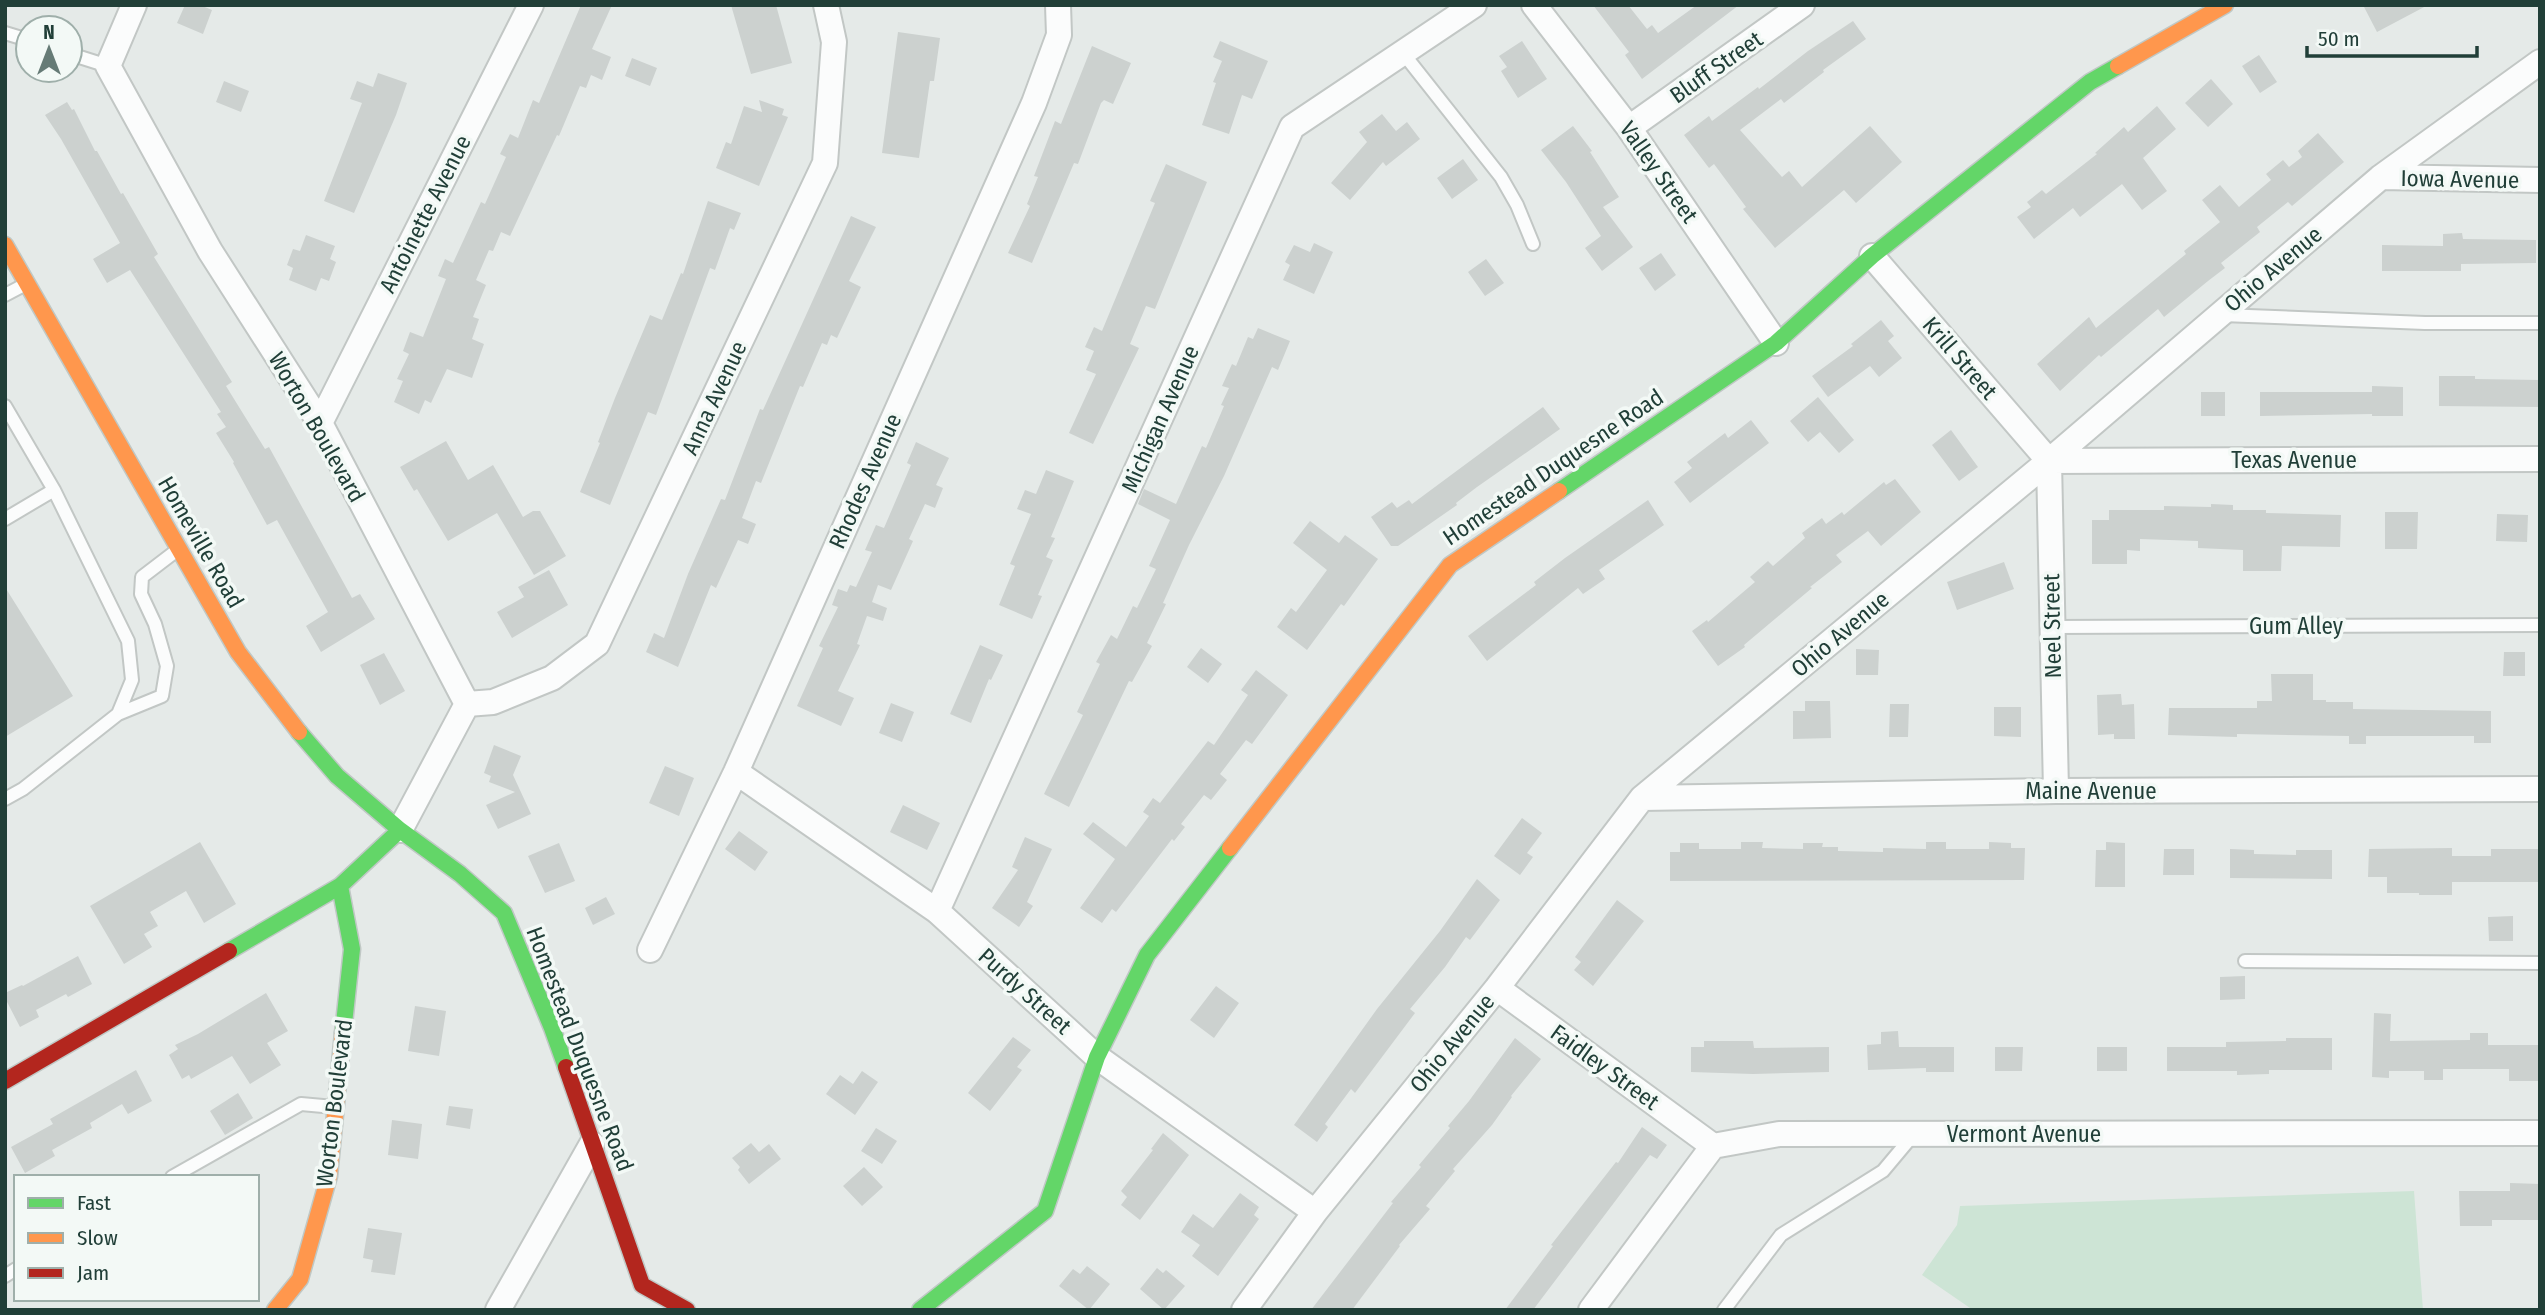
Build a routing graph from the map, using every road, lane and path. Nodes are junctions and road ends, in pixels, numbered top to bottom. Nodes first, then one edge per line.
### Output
1 (134, 5) edge
2 (531, 5) edge
3 (826, 5) edge
4 (1058, 5) edge
5 (1474, 5) edge
6 (1534, 5) edge
7 (1802, 5) edge
8 (2225, 5) edge
9 (1403, 53) junction
10 (84, 58) edge
11 (2540, 62) edge
12 (108, 66) junction
13 (1629, 128) junction
14 (2381, 177) junction
15 (2540, 180) edge
16 (1533, 244) dead end
17 (5, 245) edge
18 (1872, 256) junction
19 (27, 283) junction
20 (5, 295) edge
21 (2219, 315) junction
22 (2540, 323) edge
23 (1776, 343) junction
24 (5, 406) edge
25 (320, 423) junction
26 (2540, 459) edge
27 (2049, 460) junction
28 (54, 490) junction
29 (5, 519) edge
30 (179, 548) junction
31 (2540, 625) edge
32 (2053, 627) junction
33 (467, 704) junction
34 (118, 714) junction
35 (736, 772) junction
36 (2540, 789) edge
37 (2056, 791) junction
38 (1642, 798) junction
39 (5, 799) edge
40 (400, 830) junction
41 (340, 886) junction
42 (937, 911) junction
43 (650, 950) dead end
44 (2245, 961) dead end
45 (2540, 963) edge
46 (1497, 988) junction
47 (1097, 1057) junction
48 (11, 1072) edge
49 (336, 1107) junction
50 (2540, 1133) edge
51 (1914, 1134) junction
52 (592, 1144) junction
53 (1713, 1146) junction
54 (176, 1175) edge
55 (1315, 1212) junction
56 (275, 1310) edge
57 (498, 1310) edge
58 (687, 1310) edge
59 (920, 1310) edge
60 (1244, 1310) edge
61 (1591, 1310) edge
62 (1724, 1310) edge

1 - 12 street
2 - 25 street, Antoinette Avenue
3 - 33 street, Anna Avenue
4 - 35 street, Rhodes Avenue
5 - 9 street, Michigan Avenue
6 - 13 street, Valley Street
7 - 13 street, Bluff Street
8 - 18 street, Homestead Duquesne Road
9 - 16 lane
9 - 42 street, Michigan Avenue
10 - 12 lane
11 - 14 street, Ohio Avenue
12 - 25 street, Worton Boulevard
13 - 23 street, Valley Street
14 - 15 street, Iowa Avenue
14 - 21 street, Ohio Avenue
17 - 19 street, Homeville Road
18 - 23 street, Homestead Duquesne Road
18 - 27 street, Krill Street
19 - 20 lane
19 - 30 street, Homeville Road
21 - 22 lane
21 - 27 street, Ohio Avenue
23 - 47 street, Homestead Duquesne Road
24 - 28 lane
25 - 33 street, Worton Boulevard
26 - 27 street, Texas Avenue
27 - 32 street, Neel Street
27 - 38 street, Ohio Avenue
28 - 29 lane
28 - 34 lane
30 - 34 lane
30 - 40 street, Homeville Road
31 - 32 lane, Gum Alley
32 - 37 street, Neel Street
33 - 40 street
34 - 39 lane
35 - 42 street, Purdy Street
35 - 43 street, Rhodes Avenue
36 - 37 street, Maine Avenue
37 - 38 street, Maine Avenue
38 - 46 street, Ohio Avenue
40 - 41 street
40 - 52 street, Homestead Duquesne Road
41 - 48 street
41 - 49 street, Worton Boulevard
42 - 47 street, Purdy Street
44 - 45 lane
46 - 53 street, Faidley Street
46 - 55 street, Ohio Avenue
47 - 55 street, Purdy Street
47 - 59 street, Homestead Duquesne Road
49 - 54 lane
49 - 56 street, Worton Boulevard
50 - 51 street, Vermont Avenue
51 - 53 street, Vermont Avenue
51 - 62 lane
52 - 57 street
52 - 58 street, Homestead Duquesne Road
53 - 61 street
55 - 60 street, Ohio Avenue

